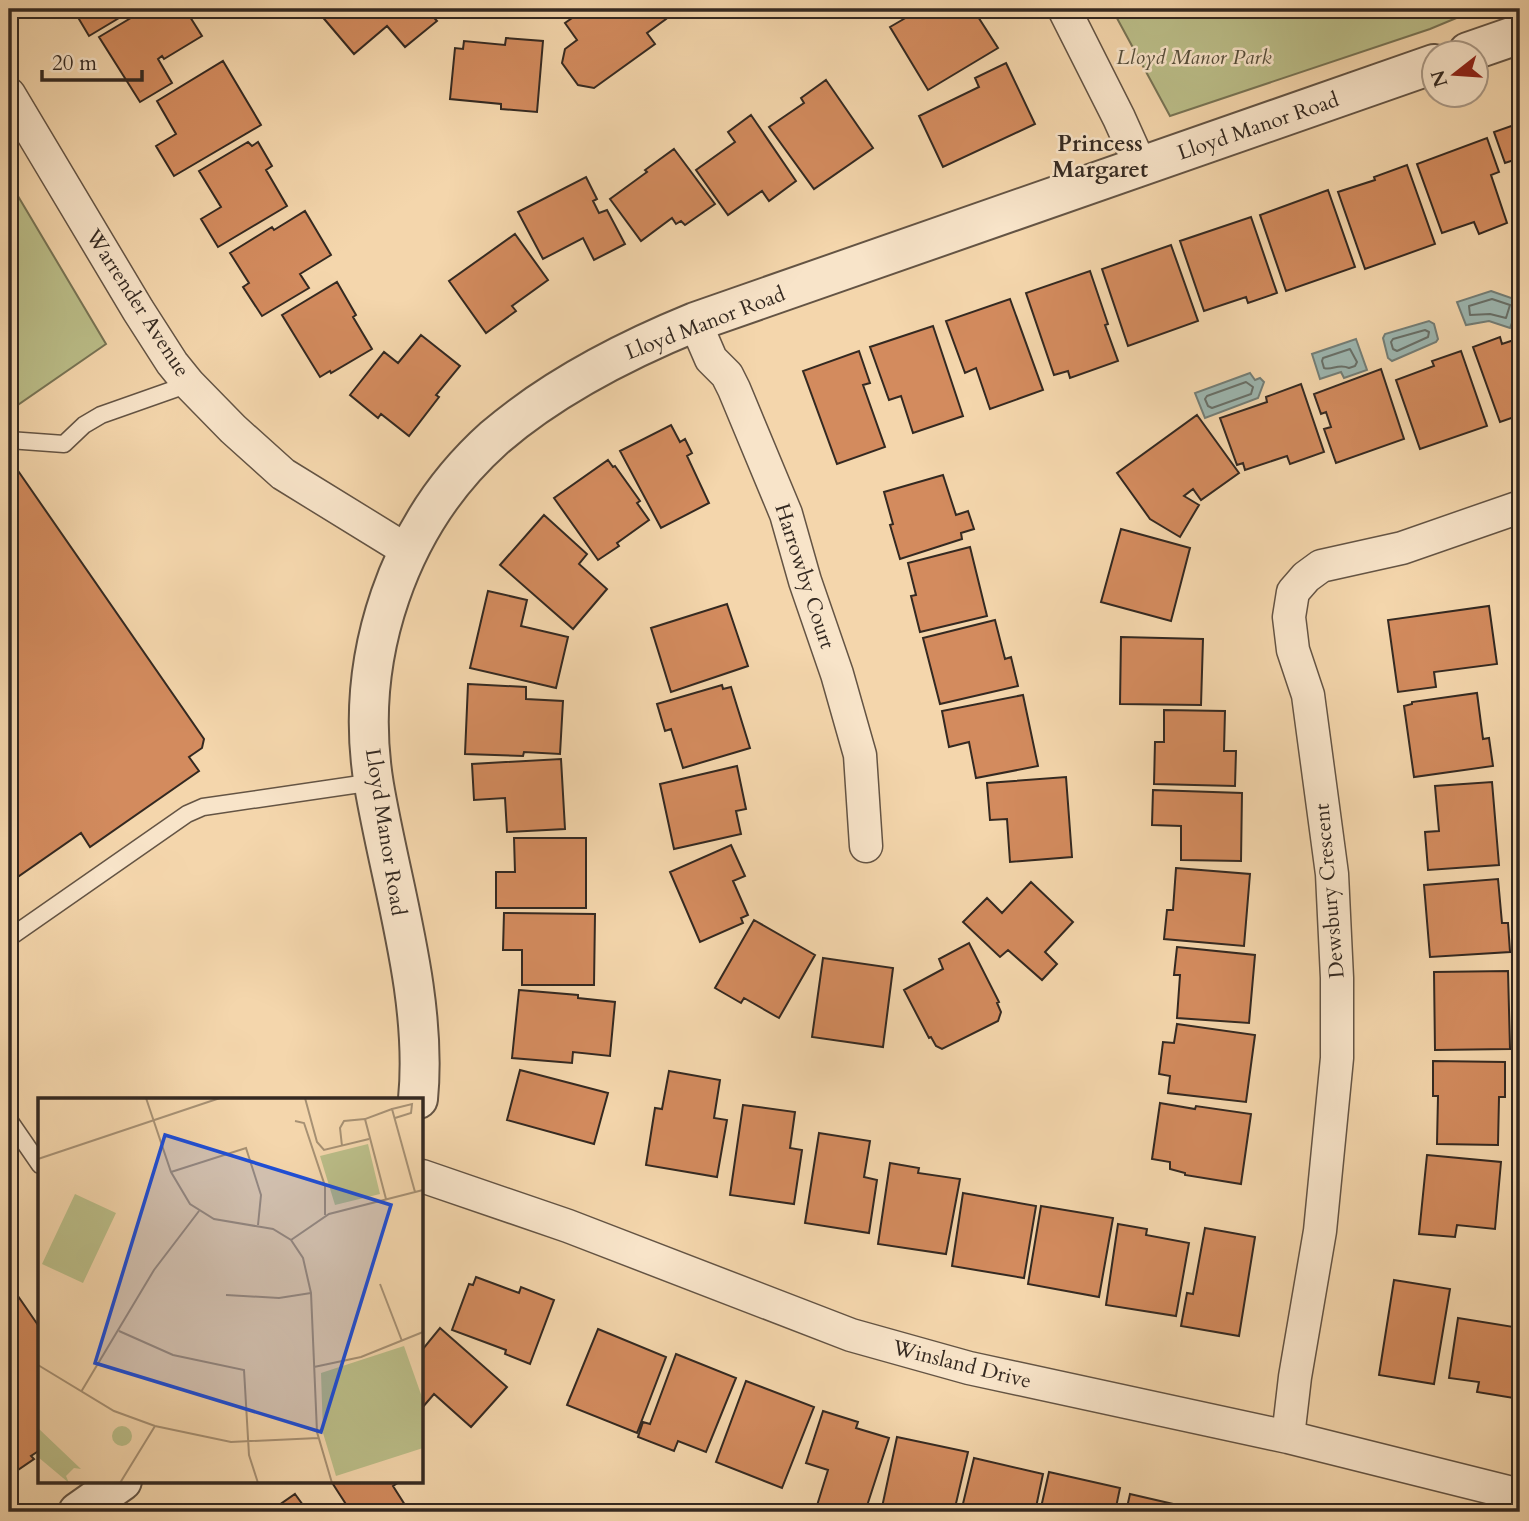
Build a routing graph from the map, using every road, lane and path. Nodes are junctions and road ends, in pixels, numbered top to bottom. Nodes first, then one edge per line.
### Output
1 (1064, 9) edge
2 (1520, 34) edge
3 (1490, 44) edge
4 (1420, 69) edge
5 (9, 93) edge
6 (1141, 167) junction
7 (695, 322) junction
8 (189, 384) junction
9 (9, 440) edge
10 (1520, 508) edge
11 (408, 551) junction
12 (374, 782) junction
13 (866, 846) dead end
14 (9, 938) edge
15 (418, 1098) edge
16 (9, 1119) edge
17 (38, 1162) edge
18 (424, 1177) edge
19 (1288, 1437) junction
20 (121, 1482) edge
21 (1520, 1495) edge
22 (78, 1512) edge

1 - 6 street
2 - 3 street
4 - 6 street, Lloyd Manor Road
5 - 8 street, Warrender Avenue
6 - 7 street, Lloyd Manor Road
7 - 11 street, Lloyd Manor Road
7 - 13 street, Harrowby Court
8 - 9 lane
8 - 11 street, Warrender Avenue
10 - 19 street, Dewsbury Crescent
11 - 12 street, Lloyd Manor Road
12 - 14 lane
12 - 15 street, Lloyd Manor Road
16 - 17 lane
18 - 19 street, Winsland Drive
19 - 21 street, Winsland Drive
20 - 22 street

